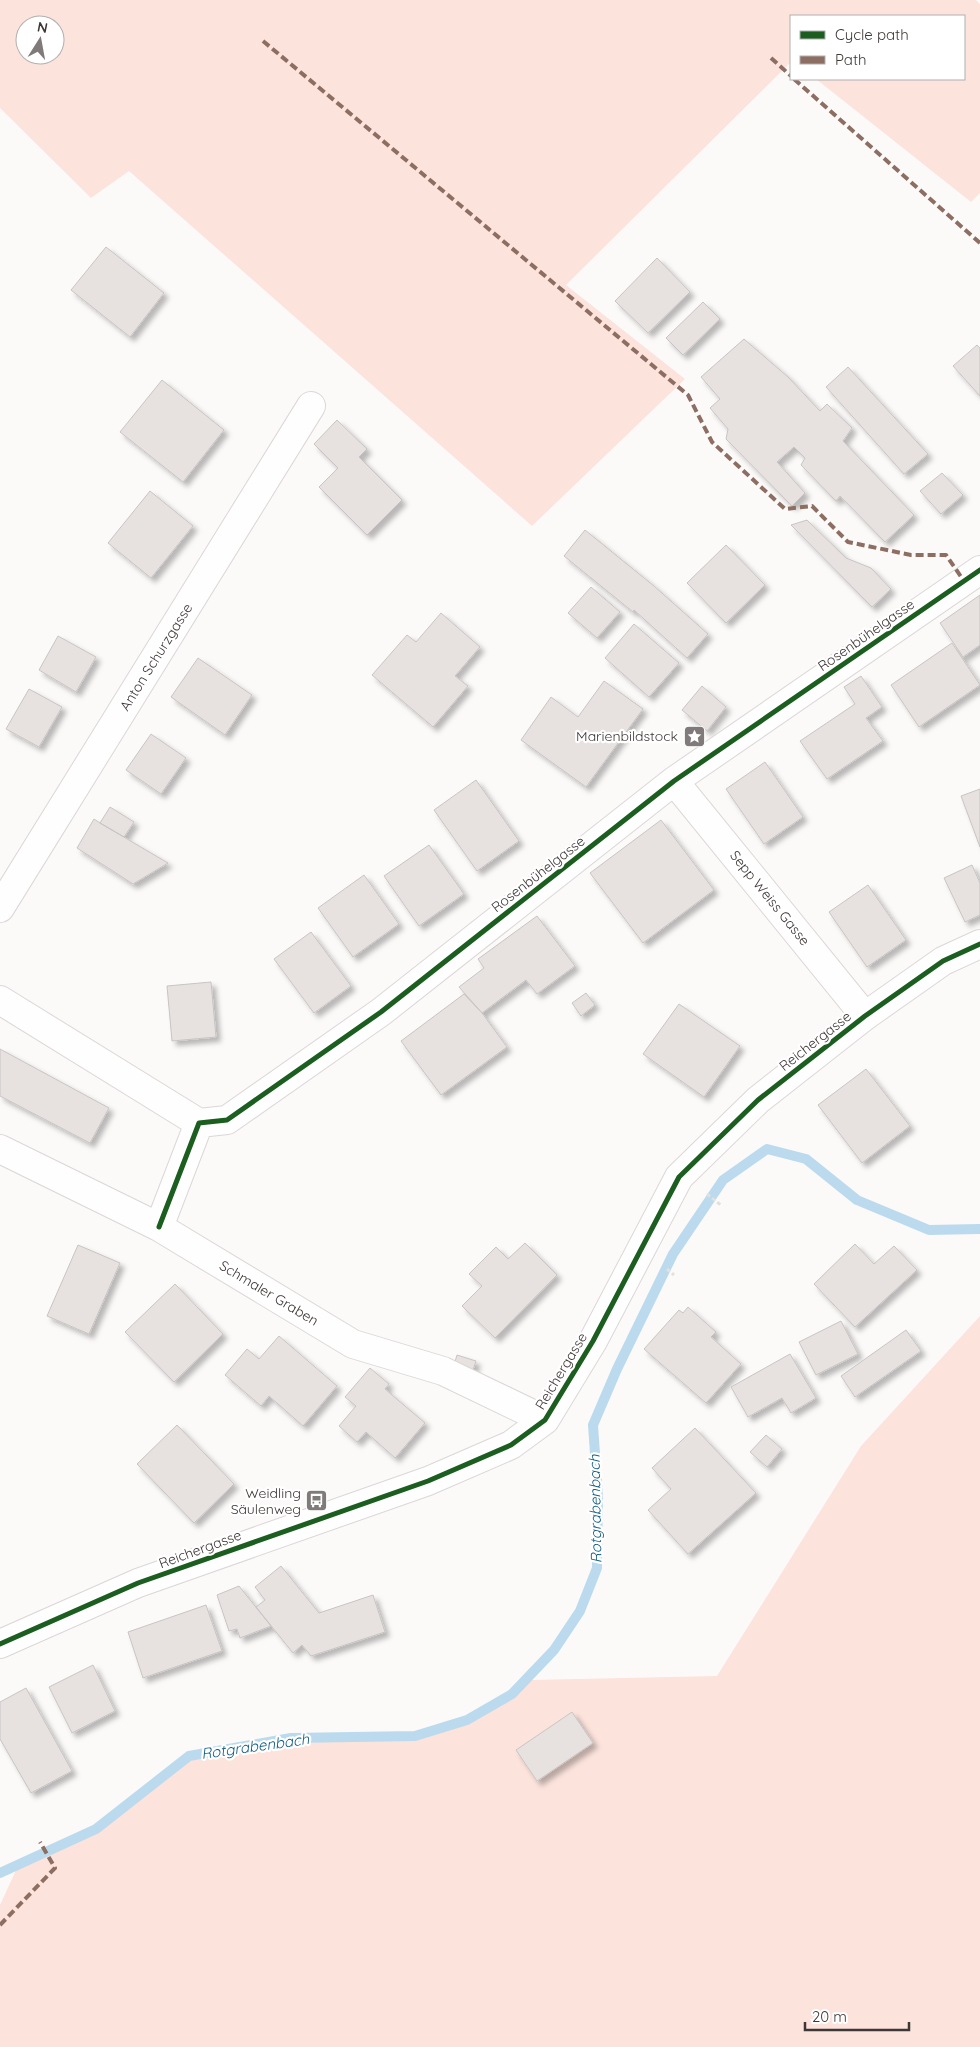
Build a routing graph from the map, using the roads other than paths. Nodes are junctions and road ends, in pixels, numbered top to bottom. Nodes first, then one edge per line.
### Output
1 (311, 406) dead end
2 (980, 570) edge
3 (674, 781) junction
4 (0, 908) edge
5 (980, 944) edge
6 (0, 1000) edge
7 (865, 1016) junction
8 (199, 1123) junction
9 (0, 1149) edge
10 (159, 1227) junction
11 (545, 1420) junction
12 (0, 1644) edge

1 - 4 street, Anton Schurzgasse
2 - 3 street, Rosenbühelgasse
3 - 7 street, Sepp Weiss Gasse
3 - 8 street, Rosenbühelgasse
5 - 7 street, Reichergasse
6 - 8 street
7 - 11 street, Reichergasse
8 - 10 street
9 - 10 street, Schmaler Graben
10 - 11 street, Schmaler Graben
11 - 12 street, Reichergasse

